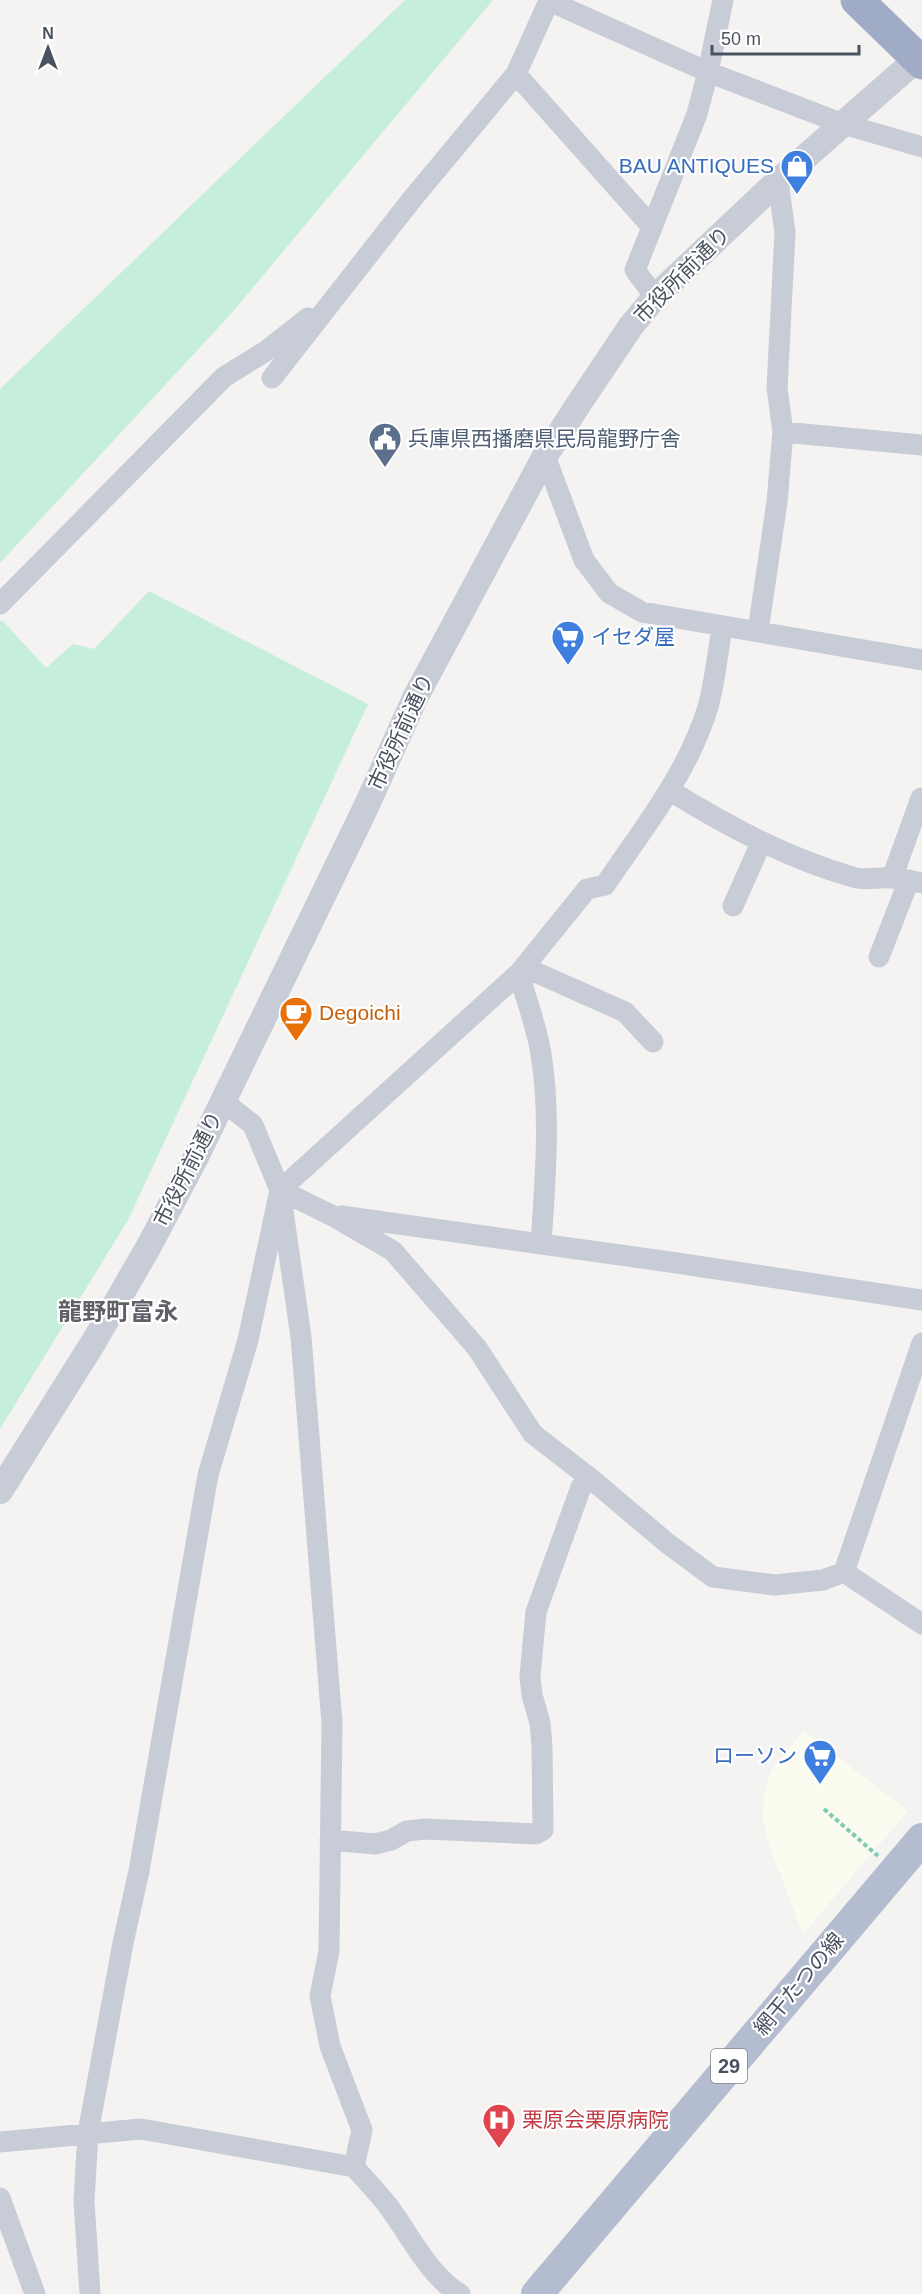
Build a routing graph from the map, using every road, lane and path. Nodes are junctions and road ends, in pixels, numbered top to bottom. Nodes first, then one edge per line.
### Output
1 (549, 0) edge
2 (723, 0) edge
3 (857, 0) edge
4 (920, 60) edge
5 (708, 72) junction
6 (516, 75) junction
7 (843, 124) junction
8 (922, 147) edge
9 (778, 180) junction
10 (652, 227) junction
11 (335, 296) junction
12 (655, 297) junction
13 (272, 378) dead end
14 (783, 432) junction
15 (922, 445) edge
16 (545, 456) junction
17 (0, 604) edge
18 (722, 626) junction
19 (758, 631) junction
20 (922, 660) edge
21 (669, 790) junction
22 (921, 798) edge
23 (761, 843) junction
24 (908, 880) edge
25 (733, 906) dead end
26 (879, 957) dead end
27 (522, 970) junction
28 (653, 1042) dead end
29 (223, 1101) junction
30 (280, 1190) junction
31 (331, 1215) junction
32 (541, 1244) junction
33 (922, 1300) edge
34 (922, 1343) edge
35 (590, 1478) junction
36 (0, 1491) edge
37 (844, 1572) junction
38 (922, 1624) edge
39 (824, 1809) dead end
40 (922, 1839) edge
41 (330, 1840) junction
42 (878, 1857) dead end
43 (88, 2133) junction
44 (0, 2142) edge
45 (354, 2167) junction
46 (0, 2198) edge
47 (35, 2294) edge
48 (90, 2294) edge
49 (460, 2294) edge
50 (537, 2294) edge

1 - 5 street
1 - 6 street
2 - 5 street
3 - 4 highway
4 - 7 street, 市役所前通り
5 - 7 street
5 - 10 street
6 - 10 street
6 - 11 street
7 - 8 street
7 - 9 street, 市役所前通り
9 - 12 street, 市役所前通り
9 - 14 street
10 - 12 street
11 - 13 street
11 - 17 street
12 - 16 street, 市役所前通り
14 - 15 street
14 - 19 street
16 - 18 street
16 - 29 street, 市役所前通り
18 - 19 street
18 - 21 street
19 - 20 street
21 - 23 street
21 - 27 street
22 - 24 street
23 - 24 street
23 - 25 street
24 - 26 street
27 - 28 street
27 - 30 street
27 - 32 street
29 - 30 street
29 - 36 street, 市役所前通り
30 - 31 street
30 - 41 street
30 - 43 street
31 - 32 street
31 - 35 street
32 - 33 street
34 - 37 street
35 - 37 street
35 - 41 street
37 - 38 street
39 - 42 path
40 - 50 main road, 網干たつの線 / 29
41 - 45 street
43 - 44 street
43 - 45 street
43 - 48 street
45 - 49 street
46 - 47 street

